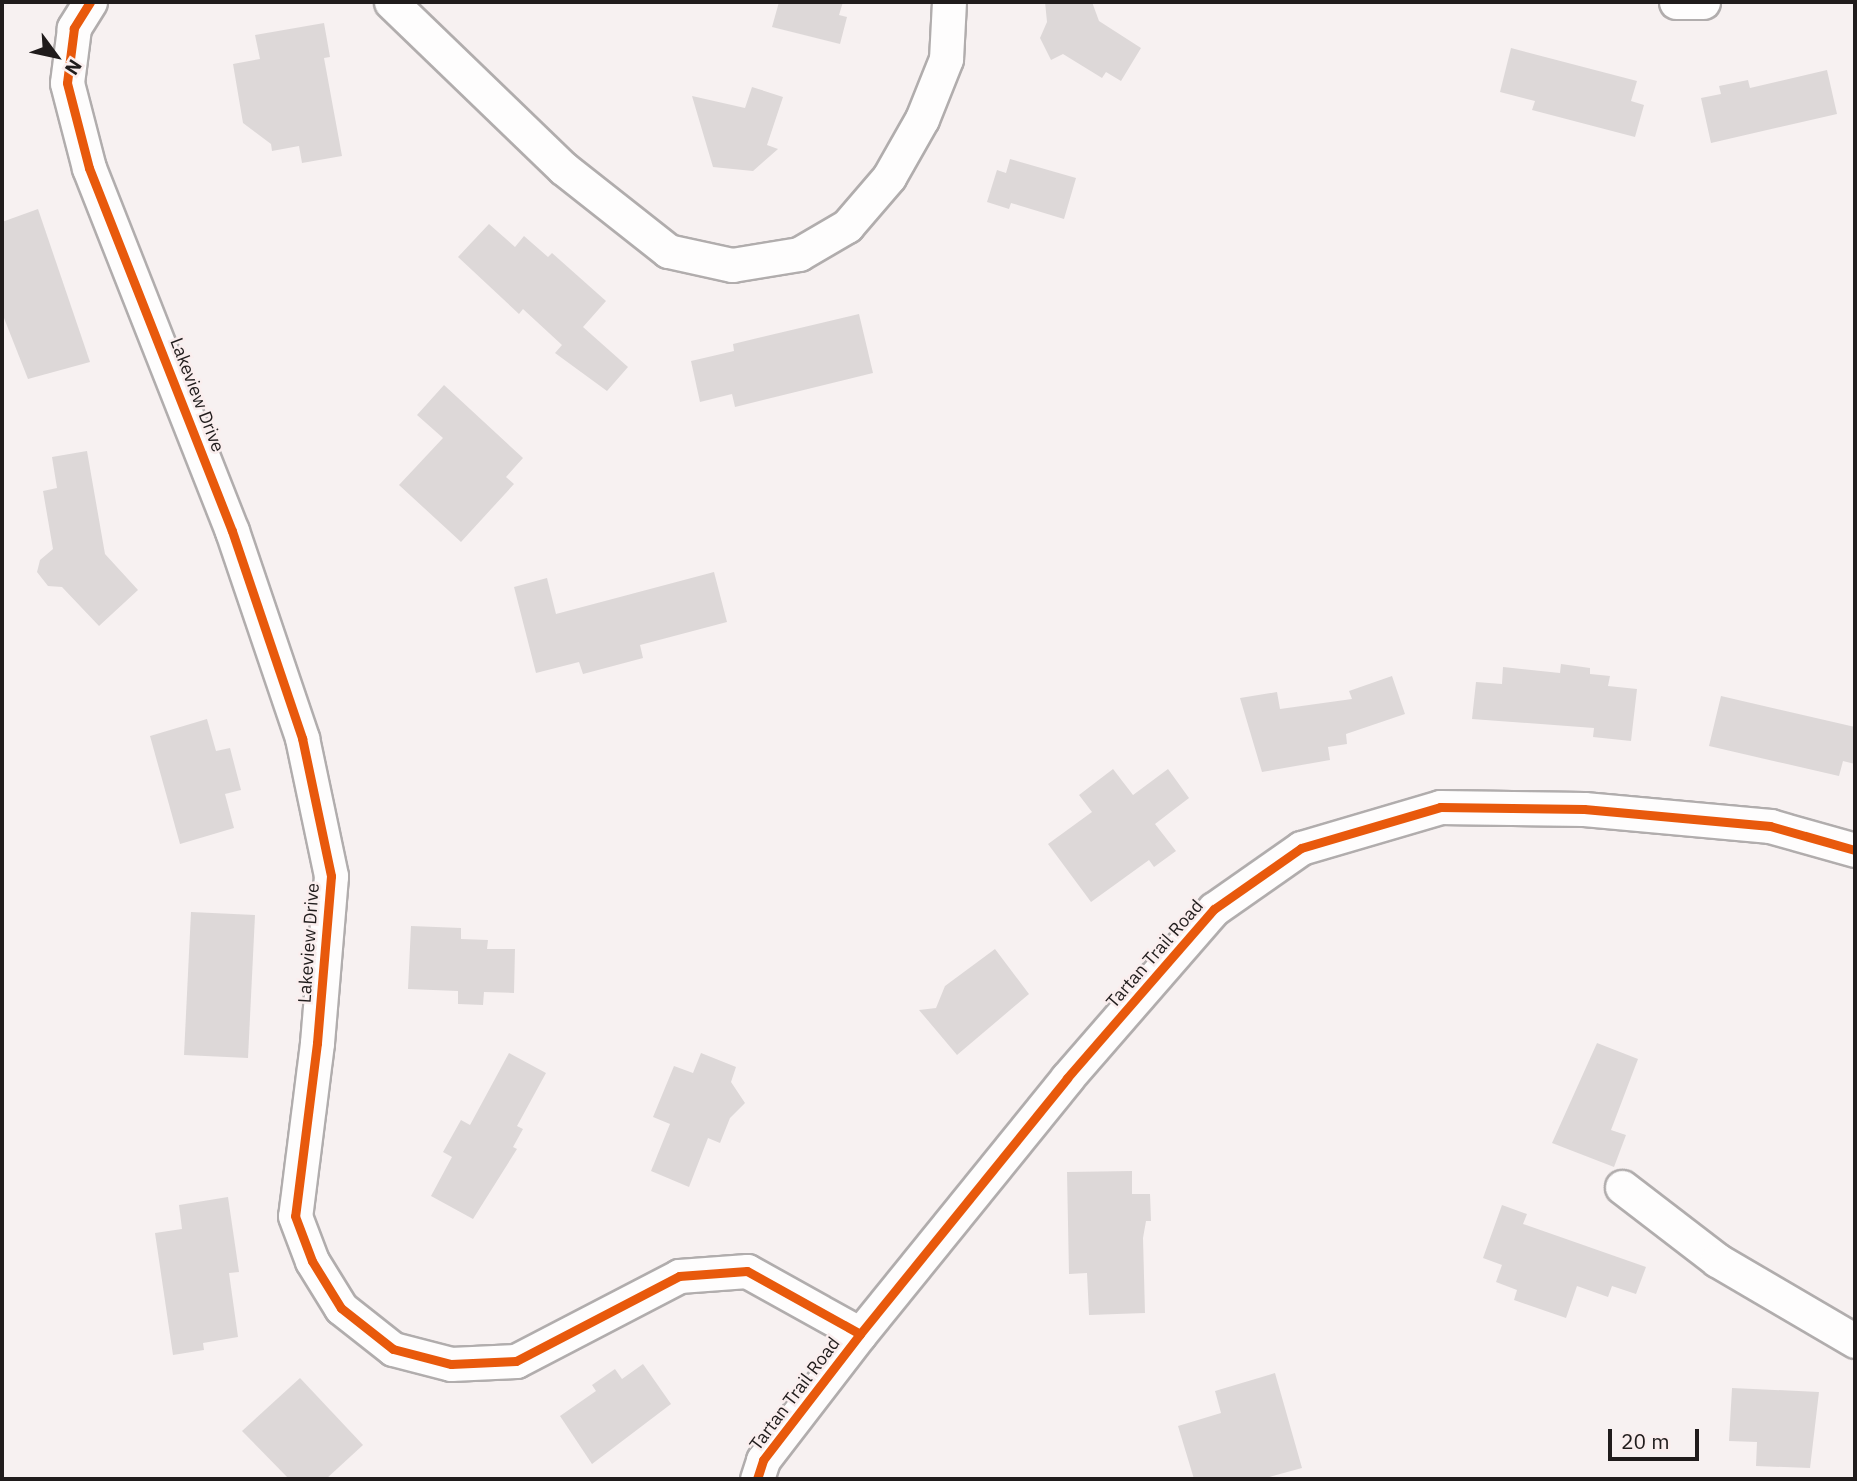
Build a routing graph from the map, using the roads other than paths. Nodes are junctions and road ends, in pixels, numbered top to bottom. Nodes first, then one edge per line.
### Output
1 (90, 2) edge
2 (391, 2) edge
3 (949, 2) edge
4 (1676, 2) edge
5 (1703, 2) edge
6 (1855, 850) edge
7 (1622, 1187) dead end
8 (860, 1334) junction
9 (1855, 1341) edge
10 (757, 1479) edge

1 - 8 street, Lakeview Drive
2 - 3 street
4 - 5 street
6 - 8 street, Tartan Trail Road
7 - 9 street
8 - 10 street, Tartan Trail Road

